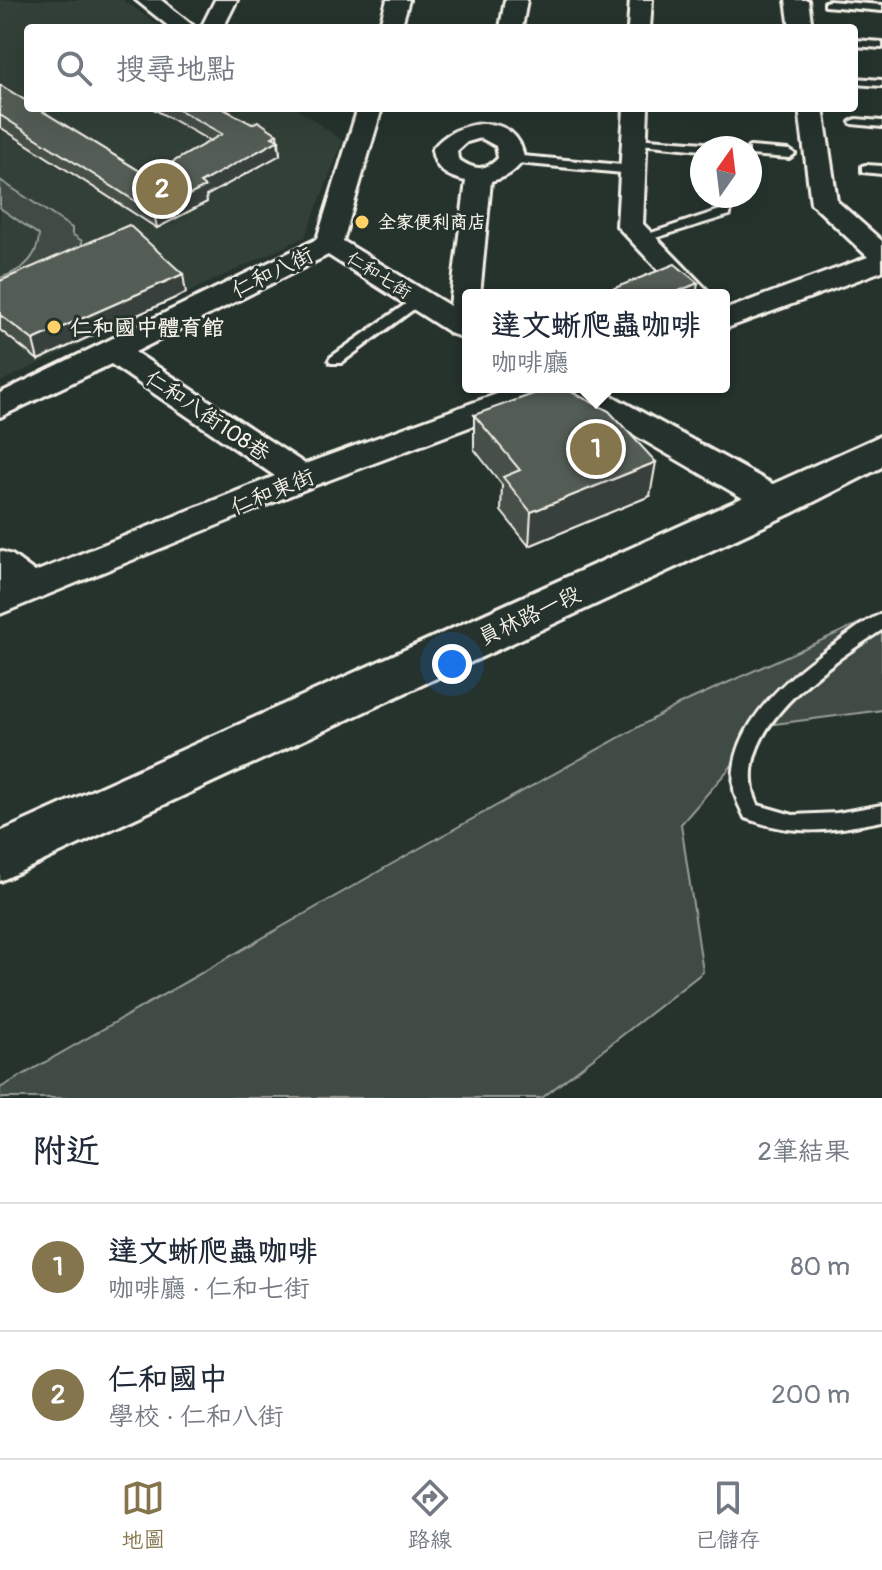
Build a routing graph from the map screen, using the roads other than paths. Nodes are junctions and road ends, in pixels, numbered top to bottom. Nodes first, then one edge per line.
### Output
1 (147, 0) edge
2 (226, 0) edge
3 (398, 0) edge
4 (516, 0) edge
5 (641, 0) edge
6 (797, 0) edge
7 (829, 4) dead end
8 (882, 8) edge
9 (180, 24) edge
10 (214, 24) edge
11 (391, 24) edge
12 (512, 24) edge
13 (639, 24) edge
14 (800, 24) edge
15 (858, 43) edge
16 (882, 45) edge
17 (858, 81) edge
18 (882, 83) edge
19 (362, 112) edge
20 (636, 112) edge
21 (812, 112) edge
22 (491, 119) edge
23 (856, 122) dead end
24 (882, 124) edge
25 (634, 141) junction
26 (690, 146) edge
27 (762, 152) edge
28 (789, 154) dead end
29 (511, 159) junction
30 (866, 169) dead end
31 (633, 170) junction
32 (882, 170) edge
33 (479, 177) junction
34 (726, 208) edge
35 (642, 238) junction
36 (329, 244) junction
37 (882, 258) edge
38 (469, 289) edge
39 (692, 289) edge
40 (417, 300) junction
41 (730, 318) edge
42 (462, 327) edge
43 (113, 351) junction
44 (336, 360) dead end
45 (530, 393) edge
46 (583, 393) edge
47 (0, 406) edge
48 (882, 449) edge
49 (302, 478) junction
50 (777, 502) junction
51 (0, 564) edge
52 (15, 594) edge
53 (882, 621) edge
54 (882, 813) edge
55 (0, 857) edge

1 - 9 street
2 - 10 street
3 - 11 street
4 - 12 street
5 - 13 street
6 - 14 street
7 - 8 lane
15 - 16 lane
17 - 18 lane
19 - 36 street, 仁和七街
20 - 25 street
21 - 37 street
22 - 29 street
22 - 33 street
23 - 24 lane
25 - 26 lane
25 - 31 street
27 - 28 lane
29 - 31 lane
29 - 33 street
30 - 32 lane
31 - 35 street
33 - 38 street
34 - 35 lane
35 - 39 street
36 - 40 street, 仁和七街
36 - 43 street, 仁和八街
37 - 41 street
40 - 42 street, 仁和七街
40 - 44 lane
43 - 47 street, 仁和八街
43 - 49 street, 仁和八街108巷
45 - 49 street, 仁和東街
46 - 50 street
48 - 50 main road, 員林路一段
49 - 52 street, 仁和東街
50 - 55 main road, 員林路一段
51 - 52 street
53 - 54 lane

